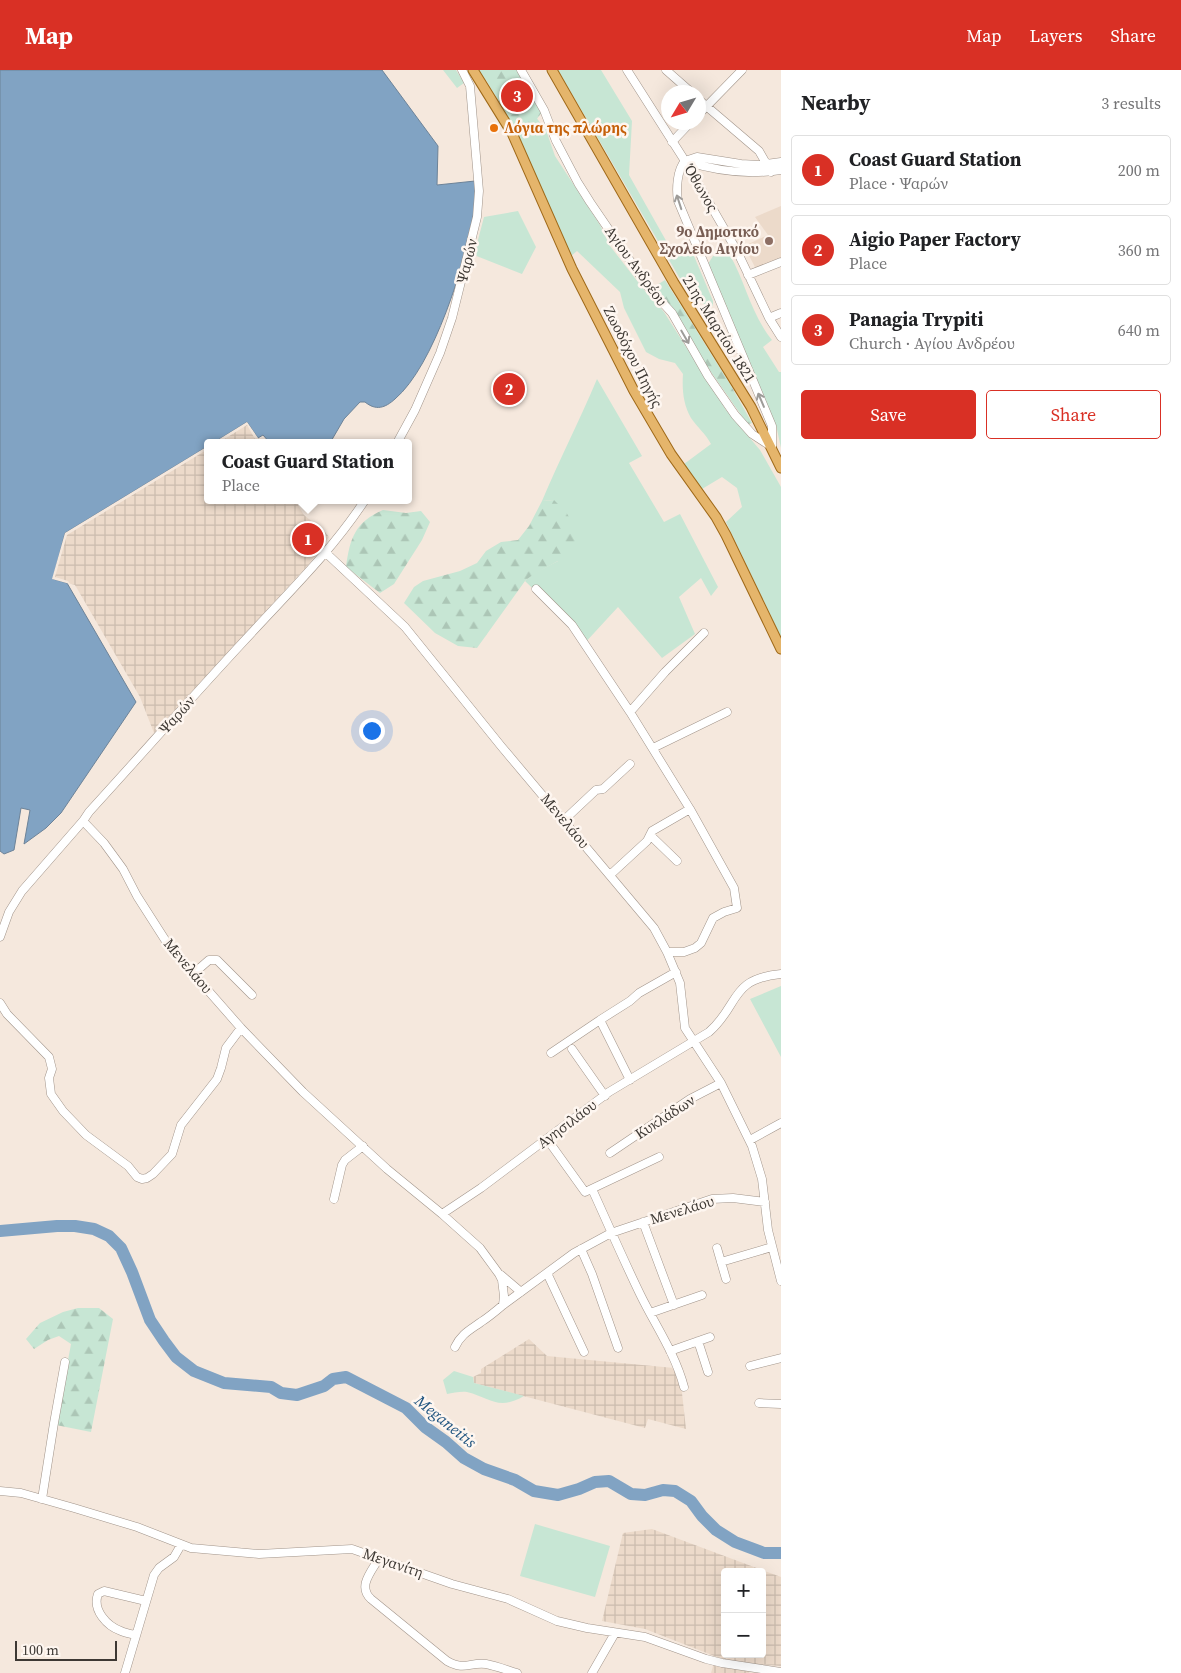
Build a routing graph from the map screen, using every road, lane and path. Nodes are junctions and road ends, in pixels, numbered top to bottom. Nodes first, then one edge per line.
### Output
1 (462, 70) edge
2 (473, 70) edge
3 (521, 70) edge
4 (552, 70) edge
5 (627, 70) edge
6 (666, 70) edge
7 (742, 70) edge
8 (683, 85) edge
9 (706, 107) joint
10 (683, 130) edge
11 (672, 142) junction
12 (685, 161) junction
13 (781, 162) edge
14 (767, 164) junction
15 (781, 170) edge
16 (770, 172) junction
17 (781, 262) edge
18 (748, 275) junction
19 (781, 313) edge
20 (769, 318) junction
21 (781, 337) edge
22 (399, 439) edge
23 (772, 447) junction
24 (781, 468) edge
25 (362, 504) edge
26 (326, 553) junction
27 (536, 589) dead end
28 (704, 633) dead end
29 (781, 649) edge
30 (630, 712) junction
31 (728, 712) dead end
32 (654, 748) junction
33 (630, 764) dead end
34 (690, 809) junction
35 (563, 820) junction
36 (83, 821) junction
37 (650, 835) junction
38 (677, 861) dead end
39 (610, 875) junction
40 (0, 938) edge
41 (667, 952) junction
42 (676, 972) junction
43 (193, 974) junction
44 (781, 974) edge
45 (252, 995) dead end
46 (0, 1003) edge
47 (600, 1020) junction
48 (241, 1028) junction
49 (694, 1041) junction
50 (572, 1049) dead end
51 (551, 1053) dead end
52 (630, 1080) junction
53 (721, 1083) junction
54 (605, 1096) junction
55 (781, 1123) edge
56 (547, 1139) junction
57 (750, 1140) junction
58 (363, 1146) junction
59 (610, 1153) dead end
60 (659, 1157) dead end
61 (592, 1189) junction
62 (334, 1199) dead end
63 (765, 1202) junction
64 (442, 1214) junction
65 (643, 1222) junction
66 (611, 1233) junction
67 (772, 1247) junction
68 (717, 1248) dead end
69 (581, 1249) junction
70 (721, 1262) junction
71 (778, 1262) edge
72 (547, 1273) junction
73 (499, 1274) junction
74 (726, 1279) dead end
75 (781, 1281) edge
76 (521, 1292) junction
77 (702, 1295) dead end
78 (674, 1304) junction
79 (504, 1305) junction
80 (650, 1313) junction
81 (710, 1337) dead end
82 (698, 1341) junction
83 (455, 1347) dead end
84 (618, 1348) dead end
85 (670, 1351) junction
86 (584, 1352) dead end
87 (781, 1358) edge
88 (65, 1362) dead end
89 (750, 1366) dead end
90 (708, 1372) dead end
91 (684, 1387) dead end
92 (759, 1403) dead end
93 (781, 1404) edge
94 (0, 1491) edge
95 (42, 1499) junction
96 (181, 1544) junction
97 (379, 1558) junction
98 (146, 1601) junction
99 (615, 1633) junction
100 (136, 1635) junction
101 (781, 1672) edge
102 (125, 1673) edge
103 (517, 1673) edge
104 (592, 1673) edge

1 - 22 street, Ψαρών
2 - 29 main road, Ζωοδόχου Πηγής
3 -> 23 street, Αγίου Ανδρέου
4 - 23 main road, 21ης Μαρτίου 1821
5 - 11 street, Όθωνος
6 - 8 street
7 - 9 street
9 - 14 street
10 - 11 street
11 - 12 street, Όθωνος
12 - 14 street
12 - 16 street
12 - 18 street, Όθωνος
23 -> 12 street
13 - 14 street
14 - 16 street
15 - 16 street
17 - 18 street
18 - 20 street, Όθωνος
19 - 20 street
20 - 21 street, Όθωνος
23 - 24 main road, 21ης Μαρτίου 1821
25 - 26 street, Ψαρών
26 - 35 street, Μενελάου
26 - 36 street, Ψαρών
27 - 30 street
28 - 30 street
30 - 32 street
31 - 32 street
32 - 34 street
33 - 35 street
34 - 37 street
34 - 41 street
35 - 39 street, Μενελάου
36 - 40 street, Ψαρών
36 - 43 street, Μενελάου
37 - 38 street
37 - 39 street
39 - 41 street, Μενελάου
41 - 42 street, Μενελάου
42 - 47 street
42 - 49 street, Μενελάου
43 - 45 street
43 - 48 street, Μενελάου
44 - 49 street, Αγησιλάου
46 - 48 street
47 - 51 street
47 - 52 street
48 - 58 street, Μενελάου
49 - 52 street, Αγησιλάου
49 - 53 street, Μενελάου
50 - 54 street
52 - 54 street, Αγησιλάου
53 - 57 street, Μενελάου
53 - 59 street, Κυκλάδων
54 - 56 street, Αγησιλάου
55 - 57 street
56 - 61 street
56 - 64 street, Αγησιλάου
57 - 63 street, Μενελάου
58 - 62 street
58 - 64 street, Μενελάου
60 - 61 street
61 - 66 street
63 - 65 street, Μενελάου
63 - 67 street
64 - 73 street, Μενελάου
65 - 66 street, Μενελάου
65 - 78 street
66 - 69 street, Μενελάου
66 - 80 street
67 - 70 street
67 - 71 street
68 - 70 street
69 - 72 street, Μενελάου
69 - 84 street
70 - 74 street
71 - 75 street
72 - 76 street, Μενελάου
72 - 86 street
73 - 76 street
73 - 79 street, Μενελάου
76 - 79 street, Μενελάου
77 - 78 street
78 - 80 street
79 - 83 street
80 - 85 street
81 - 82 street
82 - 85 street
82 - 90 street
85 - 91 street
87 - 89 street
88 - 95 street
92 - 93 street
94 - 95 street, Μεγανίτη
95 - 96 street, Μεγανίτη
96 - 97 street, Μεγανίτη
96 - 98 street
97 - 99 street, Μεγανίτη
97 - 103 street
98 - 100 street
98 - 100 street
99 - 101 street, Μεγανίτη
99 - 104 street
100 - 102 street

